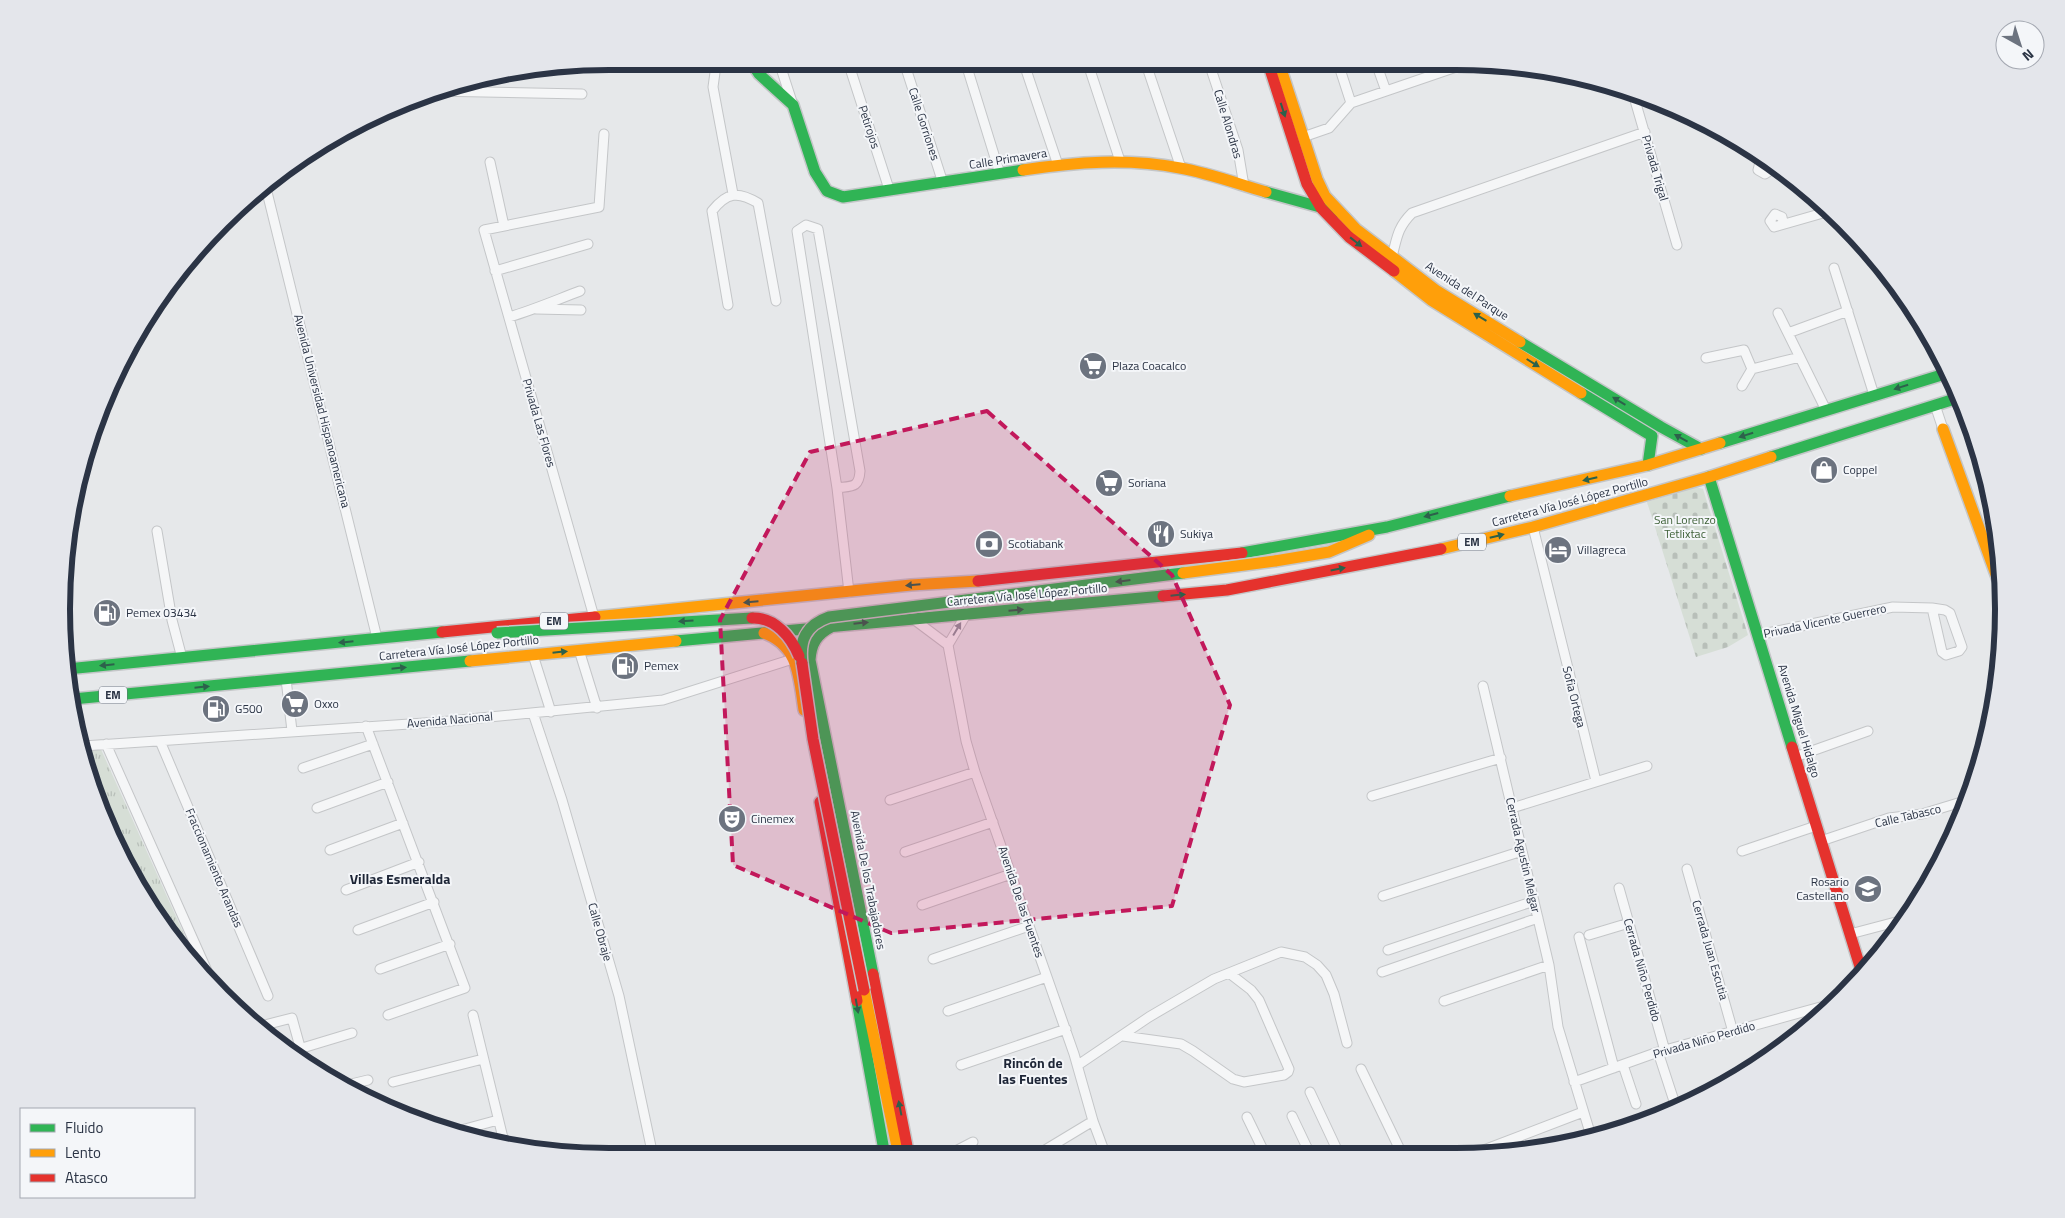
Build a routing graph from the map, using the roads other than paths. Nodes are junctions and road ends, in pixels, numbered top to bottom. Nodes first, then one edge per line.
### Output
1 (715, 70) edge
2 (756, 70) edge
3 (782, 70) edge
4 (851, 70) edge
5 (907, 70) edge
6 (968, 70) edge
7 (1026, 70) edge
8 (1090, 70) edge
9 (1148, 70) edge
10 (1212, 70) edge
11 (1270, 70) edge
12 (1281, 70) edge
13 (1340, 70) edge
14 (1378, 70) edge
15 (1445, 70) edge
16 (1386, 91) junction
17 (458, 92) edge
18 (582, 94) dead end
19 (1636, 101) edge
20 (1351, 103) junction
21 (793, 105) junction
22 (1645, 132) junction
23 (604, 134) dead end
24 (1303, 137) junction
25 (1120, 161) junction
26 (490, 162) dead end
27 (1058, 165) junction
28 (1181, 168) junction
29 (1000, 174) junction
30 (942, 183) junction
31 (1244, 186) junction
32 (890, 189) junction
33 (267, 193) edge
34 (733, 194) junction
35 (1321, 208) junction
36 (1338, 212) junction
37 (1821, 213) edge
38 (1783, 224) dead end
39 (504, 226) junction
40 (588, 244) dead end
41 (1677, 246) dead end
42 (1391, 262) junction
43 (1834, 268) dead end
44 (496, 271) junction
45 (580, 291) dead end
46 (776, 301) dead end
47 (728, 305) dead end
48 (536, 309) junction
49 (581, 310) dead end
50 (1848, 311) junction
51 (1778, 313) dead end
52 (509, 318) junction
53 (1788, 333) junction
54 (1800, 357) junction
55 (1706, 358) dead end
56 (1752, 369) junction
57 (1941, 375) edge
58 (1742, 386) dead end
59 (1874, 395) junction
60 (1952, 400) edge
61 (1934, 405) junction
62 (1826, 410) junction
63 (1944, 430) joint
64 (1701, 449) junction
65 (1648, 465) junction
66 (1709, 477) junction
67 (837, 488) junction
68 (1387, 527) junction
69 (1533, 527) junction
70 (157, 530) dead end
71 (1993, 566) edge
72 (849, 592) junction
73 (1932, 608) junction
74 (967, 613) junction
75 (594, 617) junction
76 (912, 618) junction
77 (840, 625) junction
78 (760, 633) junction
79 (413, 635) junction
80 (1758, 636) junction
81 (377, 638) junction
82 (948, 646) junction
83 (579, 650) junction
84 (810, 654) junction
85 (533, 655) junction
86 (182, 658) junction
87 (794, 658) junction
88 (74, 668) edge
89 (286, 678) junction
90 (1483, 686) dead end
91 (78, 699) edge
92 (597, 708) junction
93 (551, 712) junction
94 (533, 713) junction
95 (366, 726) junction
96 (292, 731) junction
97 (1868, 731) dead end
98 (160, 741) junction
99 (106, 744) junction
100 (373, 744) junction
101 (87, 746) edge
102 (1795, 757) junction
103 (1501, 758) junction
104 (1647, 766) dead end
105 (303, 768) dead end
106 (975, 772) junction
107 (1596, 781) junction
108 (388, 782) junction
109 (1372, 796) dead end
110 (890, 800) dead end
111 (1957, 806) edge
112 (317, 808) dead end
113 (1512, 808) junction
114 (993, 822) junction
115 (403, 823) junction
116 (1816, 826) junction
117 (1821, 841) junction
118 (330, 850) dead end
119 (1742, 850) dead end
120 (1522, 851) junction
121 (905, 852) dead end
122 (419, 862) junction
123 (1687, 869) dead end
124 (1011, 874) junction
125 (1619, 888) dead end
126 (346, 890) dead end
127 (1383, 896) dead end
128 (1534, 901) junction
129 (434, 902) junction
130 (922, 905) dead end
131 (1538, 918) junction
132 (1895, 921) edge
133 (1629, 923) junction
134 (1029, 926) junction
135 (358, 930) dead end
136 (1850, 934) junction
137 (1589, 935) dead end
138 (1579, 937) dead end
139 (450, 944) junction
140 (1388, 950) dead end
141 (933, 959) dead end
142 (204, 964) edge
143 (1549, 965) junction
144 (1860, 965) edge
145 (380, 969) dead end
146 (1382, 972) dead end
147 (1228, 973) junction
148 (1047, 977) junction
149 (268, 996) dead end
150 (878, 1000) junction
151 (1444, 1001) dead end
152 (1818, 1008) edge
153 (948, 1011) dead end
154 (388, 1015) dead end
155 (473, 1015) dead end
156 (267, 1025) edge
157 (1066, 1029) junction
158 (1733, 1032) junction
159 (352, 1033) dead end
160 (1122, 1036) junction
161 (1347, 1043) dead end
162 (300, 1048) joint
163 (1661, 1051) junction
164 (483, 1060) junction
165 (961, 1065) dead end
166 (1078, 1065) junction
167 (1624, 1065) junction
168 (1614, 1068) junction
169 (1361, 1069) dead end
170 (368, 1080) dead end
171 (393, 1082) dead end
172 (1574, 1082) junction
173 (354, 1083) edge
174 (1310, 1092) dead end
175 (1674, 1101) dead end
176 (1636, 1104) dead end
177 (1583, 1112) junction
178 (1292, 1116) dead end
179 (1247, 1117) dead end
180 (498, 1120) junction
181 (1094, 1121) junction
182 (466, 1129) edge
183 (1589, 1131) edge
184 (503, 1138) edge
185 (973, 1142) dead end
186 (1492, 1147) edge
187 (651, 1148) edge
188 (884, 1148) edge
189 (897, 1148) edge
190 (907, 1148) edge
191 (961, 1148) edge
192 (1048, 1148) edge
193 (1103, 1148) edge
194 (1262, 1148) edge
195 (1307, 1148) edge
196 (1336, 1148) edge
197 (1400, 1148) edge

1 - 34 street
2 - 21 main road, Calle Primavera
3 - 21 street
4 - 32 street, Petirojos
5 - 30 street, Calle Gorriones
6 - 29 street
7 - 27 street
8 - 25 street
9 - 28 street
10 - 31 street, Calle Alondras
11 -> 35 main road, Avenida del Parque
12 - 24 main road, Avenida del Parque
13 - 20 street
14 - 16 street
15 - 16 street
16 - 20 street
17 - 18 street
19 - 22 street, Privada Trigal
20 - 24 street
21 - 32 main road, Calle Primavera
22 - 41 street, Privada Trigal
22 - 42 street
23 - 39 street
24 - 36 main road, Avenida del Parque
25 - 27 main road, Calle Primavera
25 - 28 main road, Calle Primavera
26 - 39 street
27 - 29 main road, Calle Primavera
28 - 31 main road, Calle Primavera
29 - 30 main road, Calle Primavera
30 - 32 main road, Calle Primavera
31 - 35 main road, Calle Primavera
33 - 81 street, Avenida Universidad Hispanoamericana
34 - 46 street
34 - 47 street
35 - 36 main road, Calle Primavera
35 -> 42 main road, Avenida del Parque
36 - 42 main road, Avenida del Parque
37 - 38 street
39 - 44 street, Privada Las Flores
40 - 44 street
64 -> 42 main road, Avenida del Parque
42 -> 65 main road, Avenida del Parque
43 - 50 street
44 - 52 street, Privada Las Flores
45 - 48 street
48 - 49 street
48 - 52 street
50 - 53 street
50 - 59 street
51 - 53 street
52 - 75 street, Privada Las Flores
53 - 54 street
54 - 56 street
54 - 62 street
55 - 56 street
56 - 58 street
57 -> 59 main road, Carretera Vía José López Portillo / EM
59 - 62 main road, Carretera Vía José López Portillo / EM
60 - 61 main road, Carretera Vía José López Portillo / EM
61 - 63 street
61 - 66 main road, Carretera Vía José López Portillo / EM
62 -> 64 main road, Carretera Vía José López Portillo / EM
63 - 71 main road
64 - 65 main road, Carretera Vía José López Portillo / EM
65 -> 68 main road, Carretera Vía José López Portillo / EM
66 - 69 main road, Carretera Vía José López Portillo / EM
66 - 80 main road, Avenida Miguel Hidalgo
67 - 67 street
67 - 72 street
68 -> 72 main road, Carretera Vía José López Portillo / EM
68 -> 189 main road, bridge
74 -> 69 main road, Carretera Vía José López Portillo / EM
69 - 107 street, Sofia Ortega
70 - 86 street
72 -> 75 main road, Carretera Vía José López Portillo / EM
73 - 73 street
73 - 80 street, Privada Vicente Guerrero
74 - 76 main road, Carretera Vía José López Portillo / EM
82 -> 74 street
75 - 79 main road, Carretera Vía José López Portillo / EM
77 -> 76 main road, Carretera Vía José López Portillo / EM
76 - 82 street
77 - 78 main road, Carretera Vía José López Portillo / EM
77 - 84 main road
78 - 83 main road, Carretera Vía José López Portillo / EM
78 - 87 main road
79 - 81 main road, Carretera Vía José López Portillo / EM
150 -> 79 main road, bridge
80 - 102 main road, Avenida Miguel Hidalgo
81 -> 86 main road, Carretera Vía José López Portillo / EM
82 - 106 street, Avenida De las Fuentes
85 -> 83 main road, Carretera Vía José López Portillo / EM
83 - 92 street
84 - 87 street, Avenida Nacional
84 - 150 main road, Avenida De los Trabajadores
89 -> 85 main road, Carretera Vía José López Portillo / EM
85 - 93 street
86 -> 88 main road, Carretera Vía José López Portillo / EM
87 - 92 street, Avenida Nacional
87 -> 188 main road
91 -> 89 main road, Carretera Vía José López Portillo / EM
89 - 96 street
90 - 103 street, Cerrada Agustin Melgar
92 - 93 street, Avenida Nacional
93 - 94 street, Avenida Nacional
94 - 95 street, Avenida Nacional
94 - 187 street, Calle Obraje
95 - 96 street, Avenida Nacional
95 - 100 street
96 - 98 street, Avenida Nacional
97 - 102 street
98 - 99 street, Avenida Nacional
98 - 149 street, Fraccionamiento Arandas
99 - 101 street, Avenida Nacional
99 - 142 street
100 - 105 street
100 - 108 street
102 - 116 main road, Avenida Miguel Hidalgo
103 - 109 street
103 - 113 street, Cerrada Agustin Melgar
104 - 107 street
106 - 110 street
106 - 114 street, Avenida De las Fuentes
107 - 113 street
108 - 112 street
108 - 115 street
111 - 117 street, Calle Tabasco
113 - 120 street, Cerrada Agustin Melgar
114 - 121 street
114 - 124 street, Avenida De las Fuentes
115 - 118 street
115 - 122 street
116 - 117 main road, Avenida Miguel Hidalgo
116 - 119 street
117 - 136 main road, Avenida Miguel Hidalgo
120 - 127 street
120 - 128 street, Cerrada Agustin Melgar
122 - 126 street
122 - 129 street
123 - 158 street, Cerrada Juan Escutia
124 - 130 street
124 - 134 street, Avenida De las Fuentes
125 - 133 street, Cerrada Niño Perdido
128 - 131 street, Cerrada Agustin Melgar
128 - 140 street
129 - 135 street
129 - 139 street
131 - 143 street, Cerrada Agustin Melgar
131 - 146 street
132 - 136 street
133 - 137 street
133 - 163 street, Cerrada Niño Perdido
134 - 141 street
134 - 148 street, Avenida De las Fuentes
136 - 144 main road, Avenida Miguel Hidalgo
138 - 168 street
139 - 145 street
139 - 154 street
143 - 151 street
143 - 172 street, Cerrada Agustin Melgar
147 - 160 street
147 - 160 street
147 - 161 street
148 - 153 street
148 - 157 street, Avenida De las Fuentes
190 -> 150 main road, Avenida De los Trabajadores
152 - 158 street, Privada Niño Perdido
155 - 164 street
156 - 162 street
157 - 165 street
157 - 166 street, Avenida De las Fuentes
158 - 163 street, Privada Niño Perdido
159 - 162 street
160 - 166 street
163 - 167 street, Privada Niño Perdido
163 - 175 street, Cerrada Niño Perdido
164 - 171 street
164 - 180 street
166 - 181 street, Avenida De las Fuentes
167 - 168 street, Privada Niño Perdido
167 - 176 street
168 - 172 street, Privada Niño Perdido
169 - 197 street
170 - 173 street
172 - 177 street, Cerrada Agustin Melgar
174 - 196 street
177 - 183 street, Cerrada Agustin Melgar
177 - 186 street
178 - 195 street
179 - 194 street
180 - 182 street
180 - 184 street
181 - 192 street
181 - 193 street, Avenida De las Fuentes
185 - 191 street

